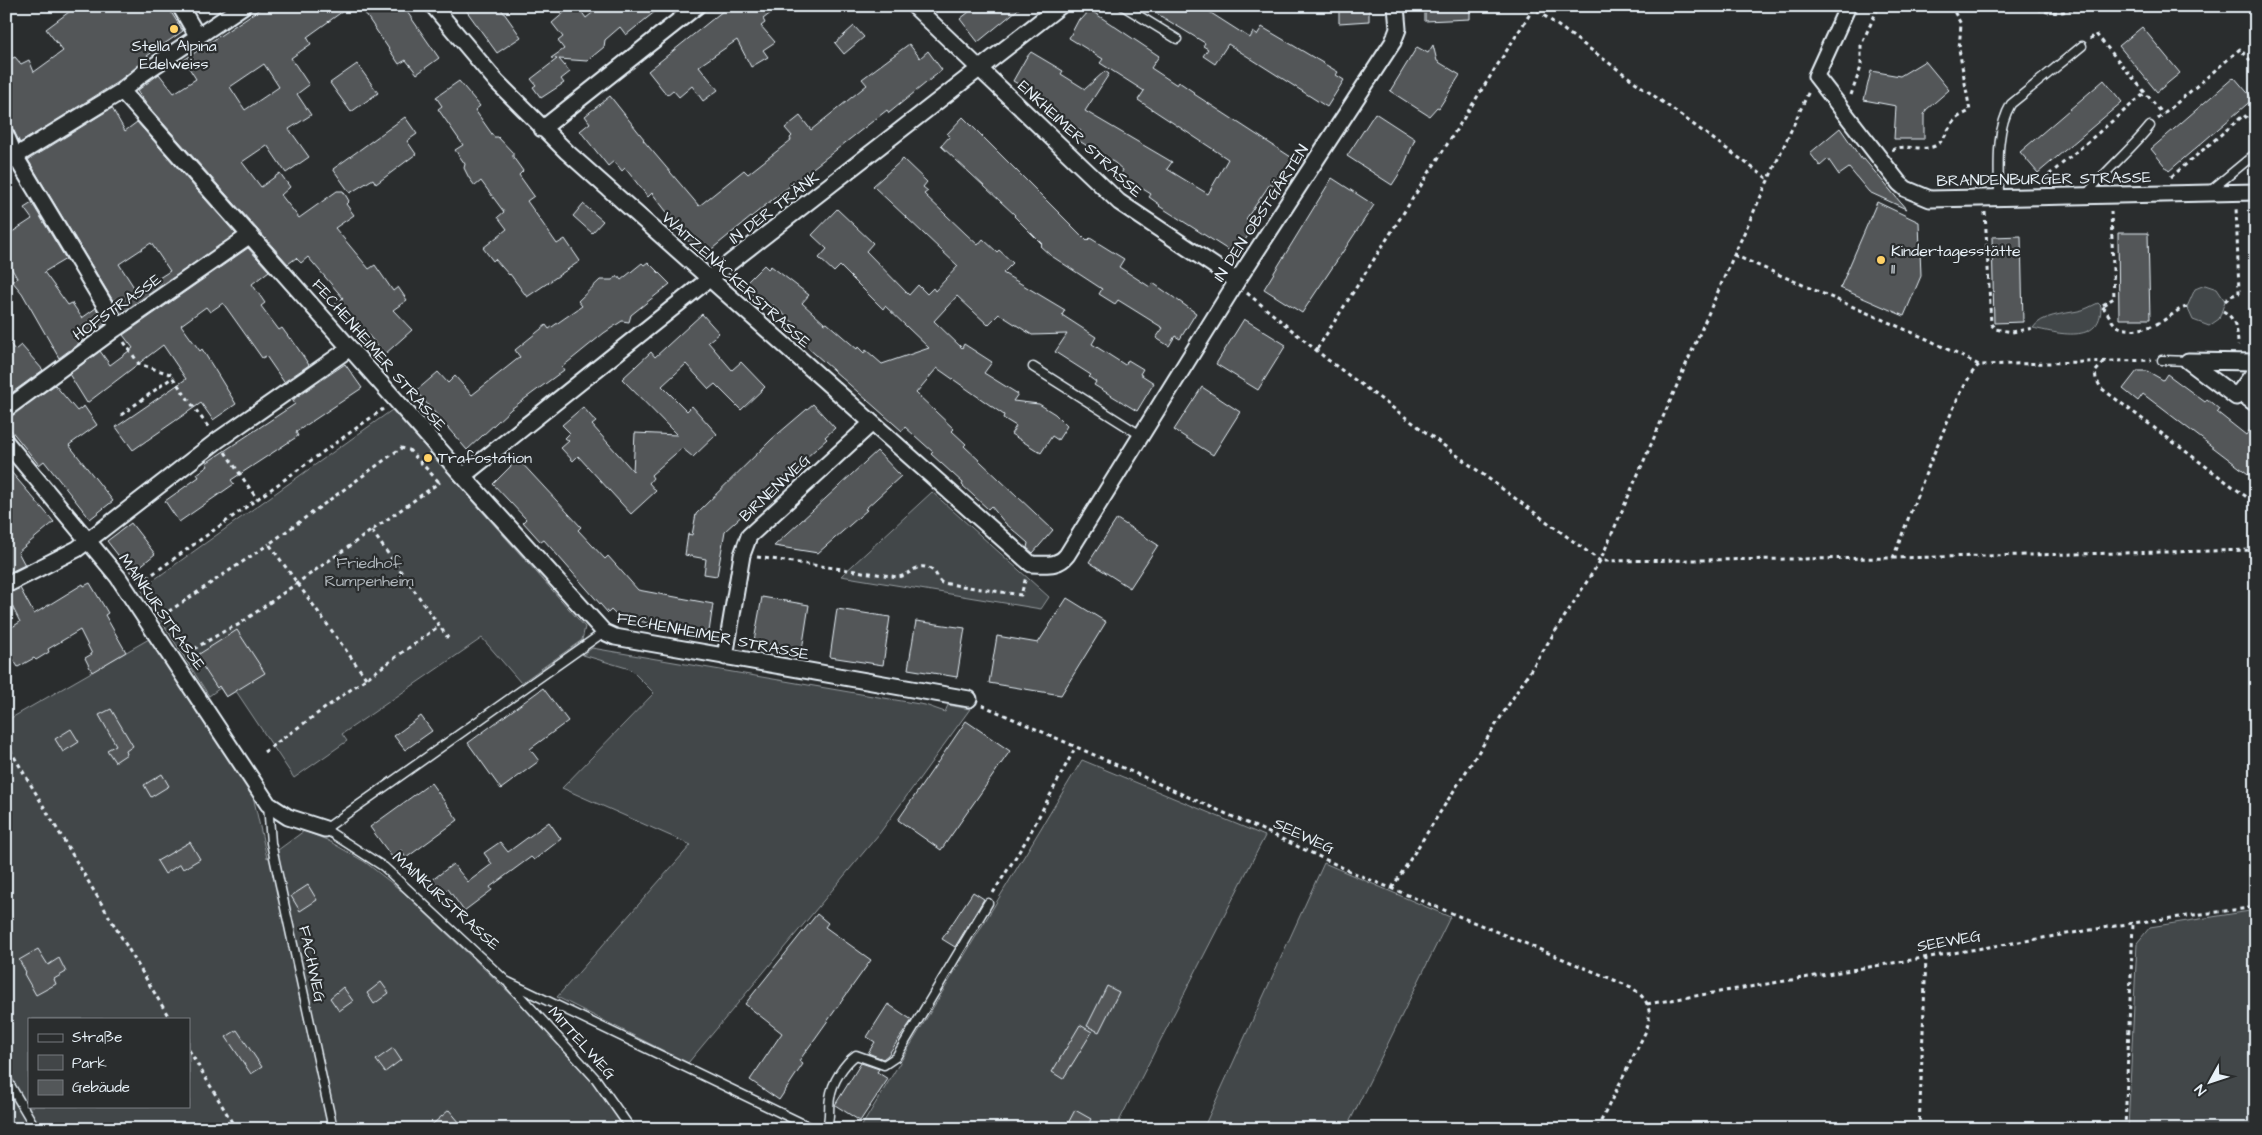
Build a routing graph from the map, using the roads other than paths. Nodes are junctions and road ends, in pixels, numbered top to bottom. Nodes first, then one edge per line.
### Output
1 (180, 6) edge
2 (243, 6) edge
3 (433, 6) edge
4 (697, 6) edge
5 (914, 6) edge
6 (1060, 6) edge
7 (1123, 6) edge
8 (1396, 6) edge
9 (1848, 6) edge
10 (198, 36) junction
11 (1177, 39) dead end
12 (2082, 46) road end
13 (980, 69) junction
14 (122, 91) junction
15 (2150, 126) road end
16 (542, 129) junction
17 (6, 135) edge
18 (2256, 153) edge
19 (11, 159) edge
20 (2256, 192) edge
21 (2206, 194) junction
22 (2085, 196) junction
23 (1992, 198) junction
24 (250, 235) junction
25 (709, 279) junction
26 (1236, 282) junction
27 (117, 328) junction
28 (350, 348) junction
29 (2162, 360) road end
30 (2188, 361) junction
31 (2256, 362) edge
32 (1033, 368) dead end
33 (2256, 370) edge
34 (2240, 392) junction
35 (2256, 404) edge
36 (6, 409) edge
37 (872, 423) junction
38 (1142, 436) junction
39 (6, 442) edge
40 (460, 473) junction
41 (87, 539) junction
42 (1031, 564) joint
43 (6, 585) edge
44 (604, 632) junction
45 (725, 656) junction
46 (969, 699) road end
47 (268, 804) junction
48 (325, 829) junction
49 (988, 903) road end
50 (506, 980) junction
51 (6, 1078) edge
52 (36, 1129) edge
53 (333, 1129) edge
54 (631, 1129) edge
55 (814, 1129) edge
56 (826, 1129) edge

1 - 10 street
2 - 10 street
3 - 16 street, WAITZENÄCKERSTRASSE
4 - 16 street
5 - 13 street, ENKHEIMER STRASSE
6 - 13 street, IN DER TRÄNK
7 - 11 lane
8 - 26 street, IN DEN OBSTGÄRTEN
9 - 23 street, BRANDENBURGER STRASSE
10 - 14 street
12 - 23 lane
13 - 25 street, IN DER TRÄNK
13 - 26 street, ENKHEIMER STRASSE
14 - 19 street
14 - 24 street, FECHENHEIMER STRASSE
15 - 22 lane
16 - 25 street, WAITZENÄCKERSTRASSE
17 - 19 street
18 - 21 lane
19 - 27 street
20 - 21 street, BRANDENBURGER STRASSE
21 - 22 street, BRANDENBURGER STRASSE
22 - 23 street, BRANDENBURGER STRASSE
24 - 27 street, HOFSTRASSE
24 - 28 street, FECHENHEIMER STRASSE
25 - 37 street, WAITZENÄCKERSTRASSE
25 - 40 street, IN DER TRÄNK
26 - 38 street, IN DEN OBSTGÄRTEN
27 - 36 street, HOFSTRASSE
28 - 40 street, FECHENHEIMER STRASSE
28 - 41 street
29 - 30 lane
30 - 31 street
30 - 34 street
32 - 38 lane
33 - 34 street
34 - 35 street
37 - 42 street, WAITZENÄCKERSTRASSE
37 - 45 street, BIRNENWEG
38 - 42 street, IN DEN OBSTGÄRTEN
39 - 41 street, MAINKURSTRASSE
40 - 44 street, FECHENHEIMER STRASSE
41 - 43 street
41 - 47 street, MAINKURSTRASSE
44 - 45 street, FECHENHEIMER STRASSE
44 - 48 lane
45 - 46 street, FECHENHEIMER STRASSE
47 - 48 street, MAINKURSTRASSE
47 - 53 lane, FACHWEG
48 - 50 lane, MAINKURSTRASSE
49 - 56 lane
50 - 54 lane, MITTELWEG
50 - 55 lane, MAINKURSTRASSE
51 - 52 lane

